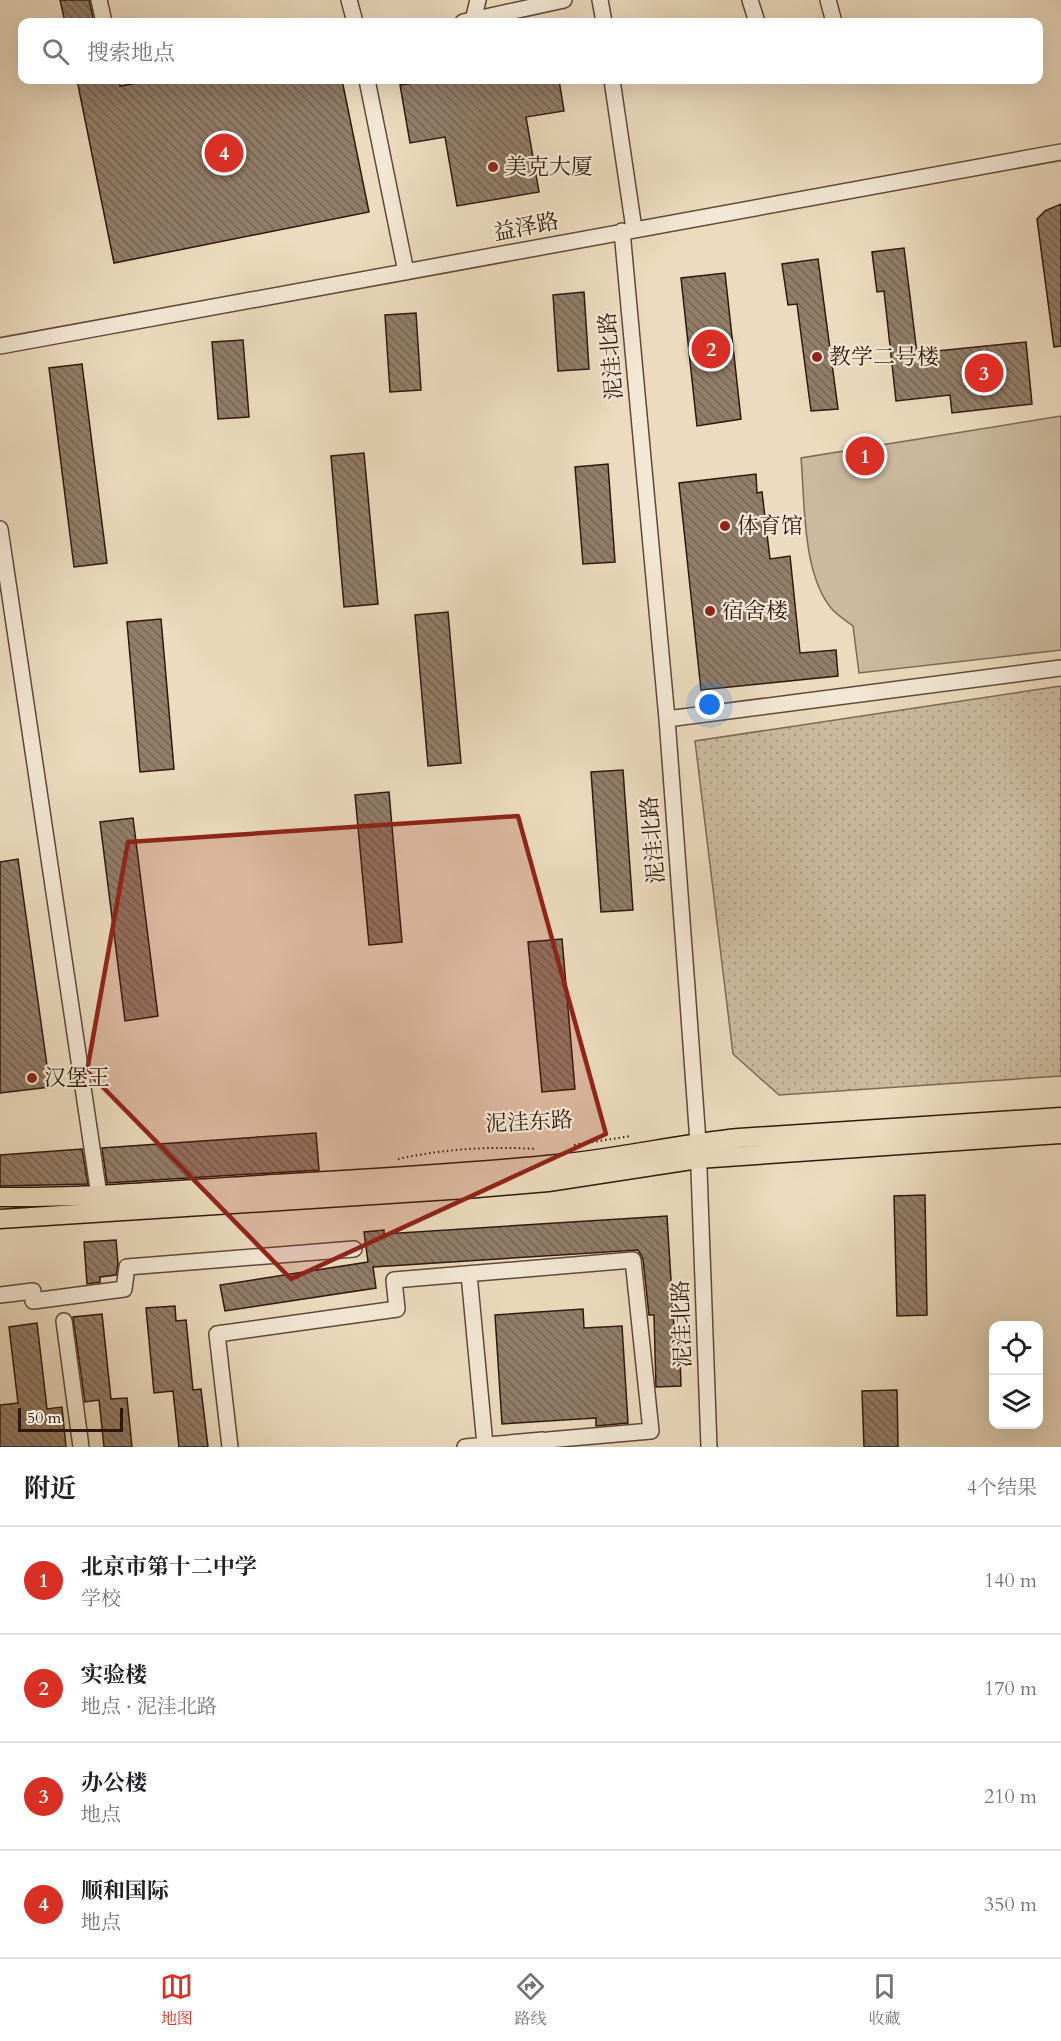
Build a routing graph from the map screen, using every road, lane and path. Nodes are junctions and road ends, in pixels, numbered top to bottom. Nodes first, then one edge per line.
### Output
1 (99, 0) edge
2 (350, 0) edge
3 (478, 0) edge
4 (564, 0) edge
5 (600, 0) edge
6 (750, 0) edge
7 (828, 0) edge
8 (103, 18) edge
9 (353, 18) edge
10 (469, 18) edge
11 (482, 18) edge
12 (603, 18) edge
13 (756, 18) edge
14 (833, 18) edge
15 (368, 84) edge
16 (612, 84) edge
17 (1061, 152) edge
18 (628, 230) junction
19 (406, 272) junction
20 (0, 346) edge
21 (0, 529) edge
22 (1061, 668) edge
23 (666, 719) junction
24 (1061, 1118) edge
25 (1061, 1134) edge
26 (634, 1136) dead end
27 (566, 1146) dead end
28 (543, 1149) dead end
29 (698, 1151) junction
30 (394, 1160) dead end
31 (99, 1195) junction
32 (0, 1197) edge
33 (31, 1198) junction
34 (0, 1203) edge
35 (0, 1219) edge
36 (354, 1249) dead end
37 (469, 1274) junction
38 (0, 1295) edge
39 (64, 1321) dead end
40 (548, 1440) junction
41 (485, 1445) junction
42 (81, 1447) edge
43 (230, 1447) edge
44 (465, 1447) edge
45 (532, 1447) edge
46 (709, 1447) edge

1 - 8 street
2 - 9 street
3 - 10 street
4 - 11 street
5 - 12 street
6 - 13 street
7 - 14 street
15 - 19 street
16 - 18 street, 泥洼北路
17 - 18 street, 益泽路
18 - 19 street, 益泽路
18 - 23 street, 泥洼北路
19 - 20 street, 益泽路
21 - 31 street
22 - 23 street
23 - 29 street, 泥洼北路
24 - 29 main road, 泥洼东路
25 - 29 main road, 泥洼东路
26 - 27 path, 泥洼东路
28 - 30 path, 泥洼东路
29 - 31 main road, 泥洼东路
29 - 35 main road, 泥洼东路
29 - 46 street, 泥洼北路
31 - 33 main road, 泥洼东路
32 - 33 main road, 泥洼东路
33 - 34 main road
36 - 38 street
37 - 40 street
37 - 41 street
37 - 43 street
39 - 42 street
40 - 41 street
40 - 45 street
41 - 44 street

